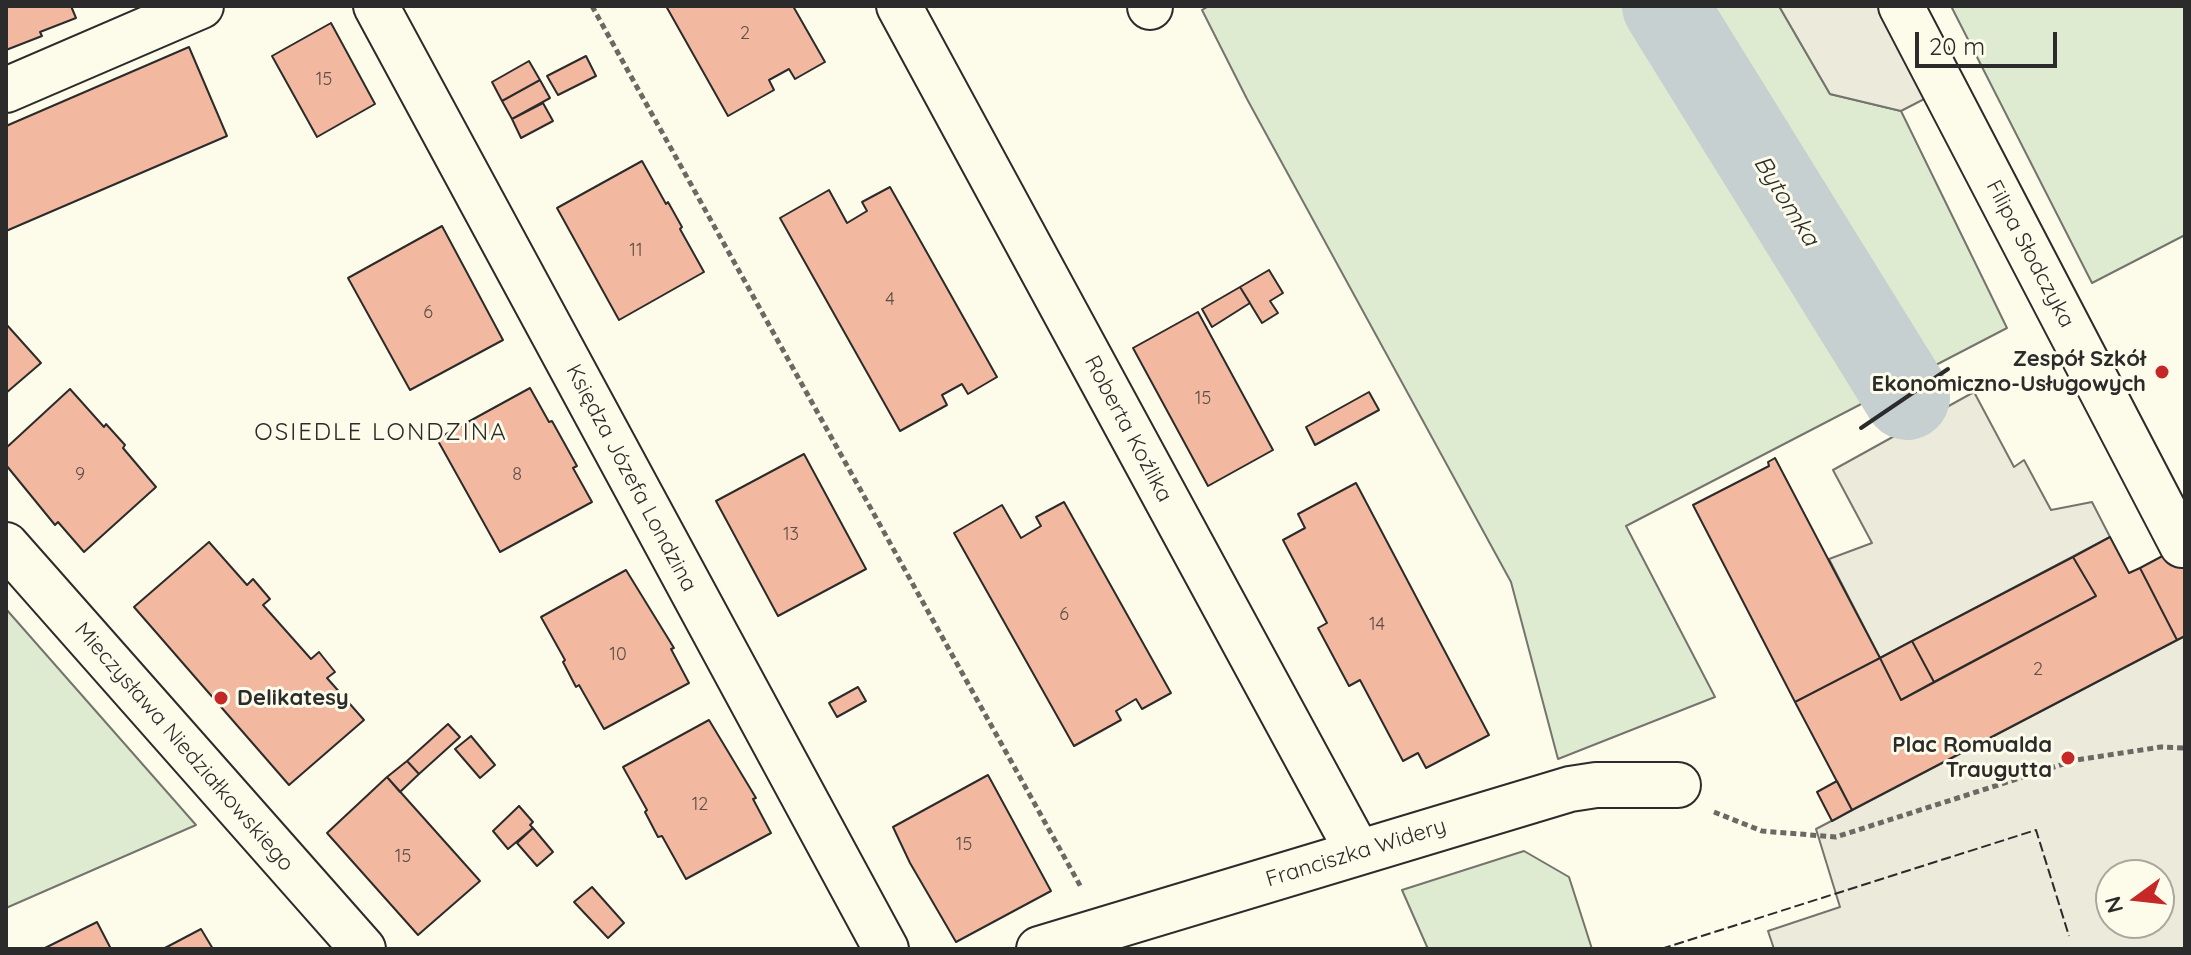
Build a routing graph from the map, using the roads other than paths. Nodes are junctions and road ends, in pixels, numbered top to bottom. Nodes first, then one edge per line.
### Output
1 (201, 6) edge
2 (376, 6) edge
3 (899, 6) edge
4 (1901, 6) edge
5 (6, 90) edge
6 (6, 545) edge
7 (2182, 545) dead end
8 (1678, 785) road end
9 (1358, 852) junction
10 (363, 949) edge
11 (886, 949) edge
12 (1039, 949) edge

1 - 5 street
2 - 11 street, Księdza Józefa Londzina
3 - 9 street, Roberta Koźlika
4 - 7 street, Filipa Słodczyka
6 - 10 street, Mieczysława Niedziałkowskiego
8 - 9 street, Franciszka Widery
9 - 12 street, Franciszka Widery

